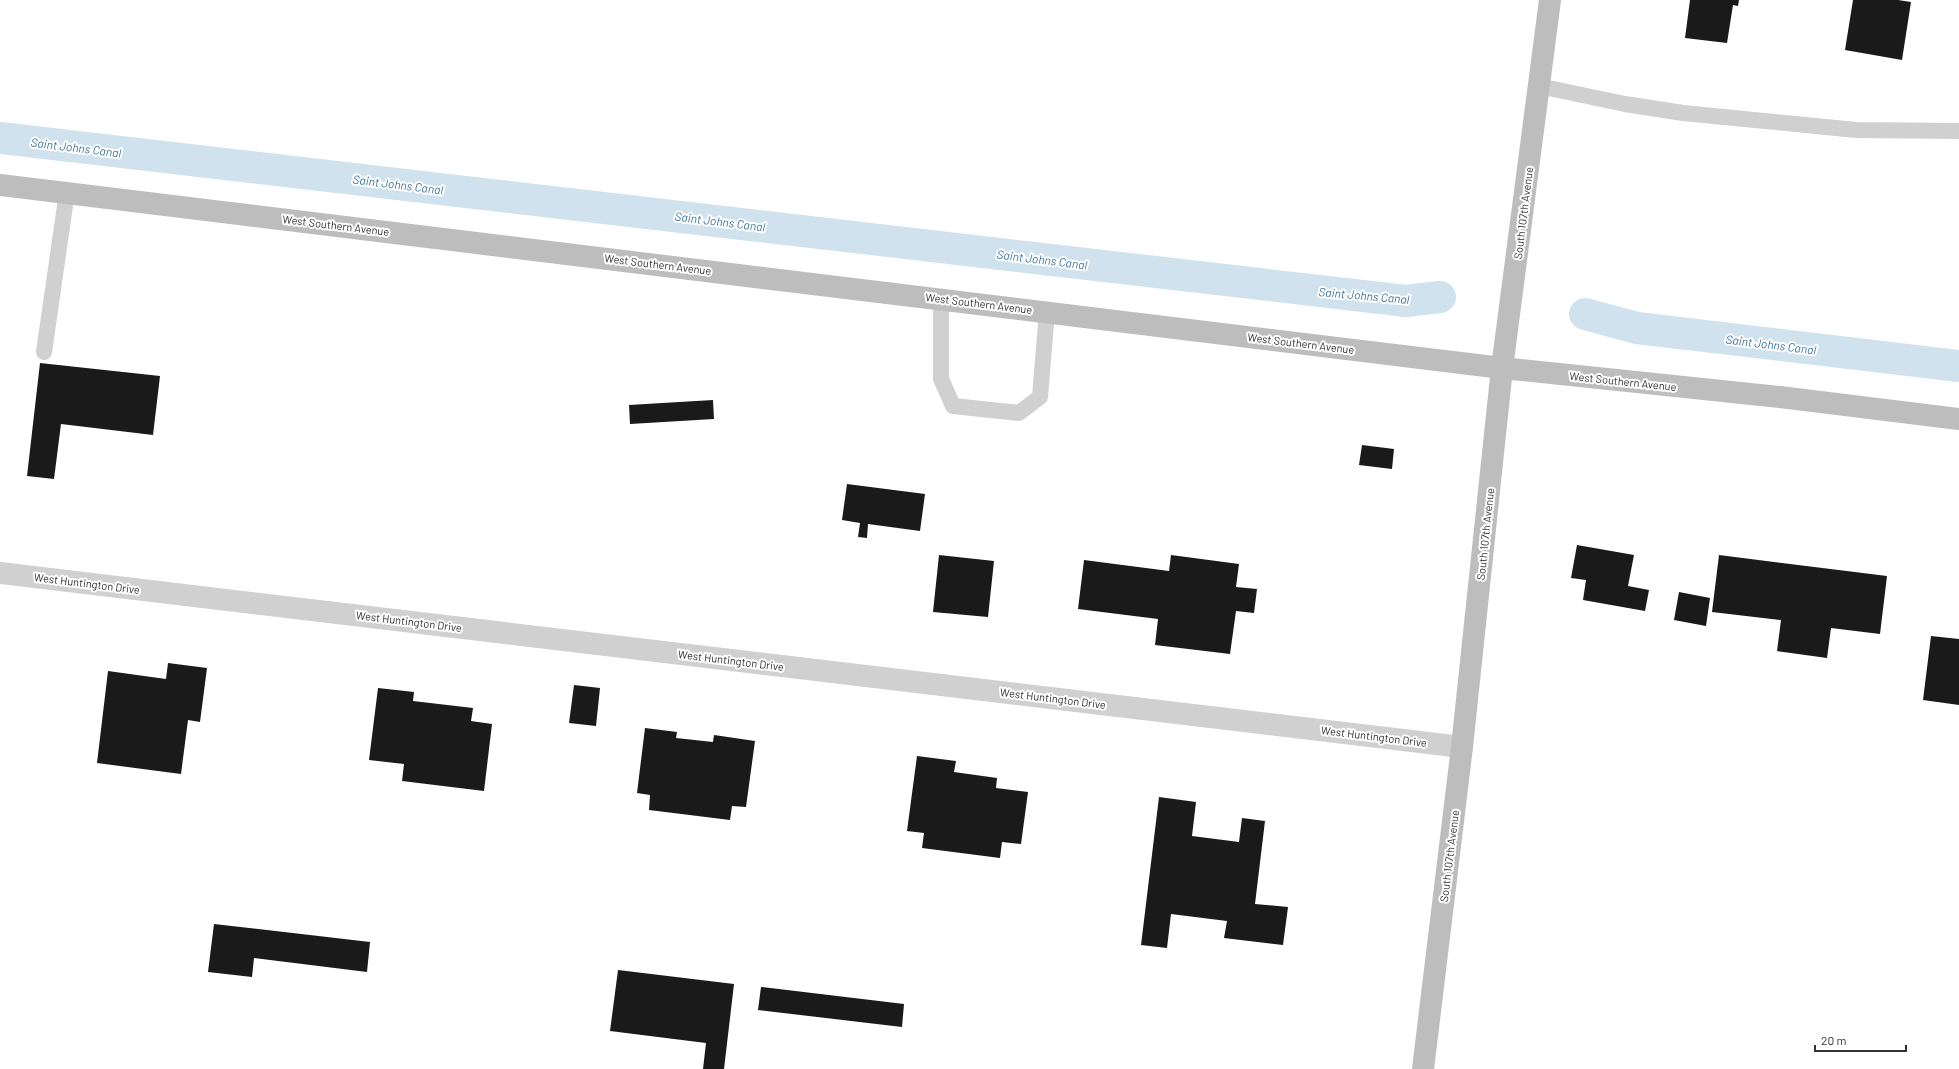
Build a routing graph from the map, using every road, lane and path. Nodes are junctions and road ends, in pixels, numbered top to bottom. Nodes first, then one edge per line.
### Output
1 (1550, 0) edge
2 (1539, 86) junction
3 (1959, 131) edge
4 (0, 185) edge
5 (67, 192) junction
6 (941, 298) junction
7 (1047, 311) junction
8 (44, 352) dead end
9 (1502, 368) junction
10 (1959, 419) edge
11 (0, 573) edge
12 (1462, 747) junction
13 (1423, 1069) edge

1 - 2 main road, South 107th Avenue
2 - 3 lane
2 - 9 main road, South 107th Avenue
4 - 5 main road, West Southern Avenue
5 - 6 main road, West Southern Avenue
5 - 8 lane
6 - 7 main road, West Southern Avenue
6 - 7 lane
7 - 9 main road, West Southern Avenue
9 - 10 main road, West Southern Avenue
9 - 12 main road, South 107th Avenue
11 - 12 street, West Huntington Drive
12 - 13 main road, South 107th Avenue

